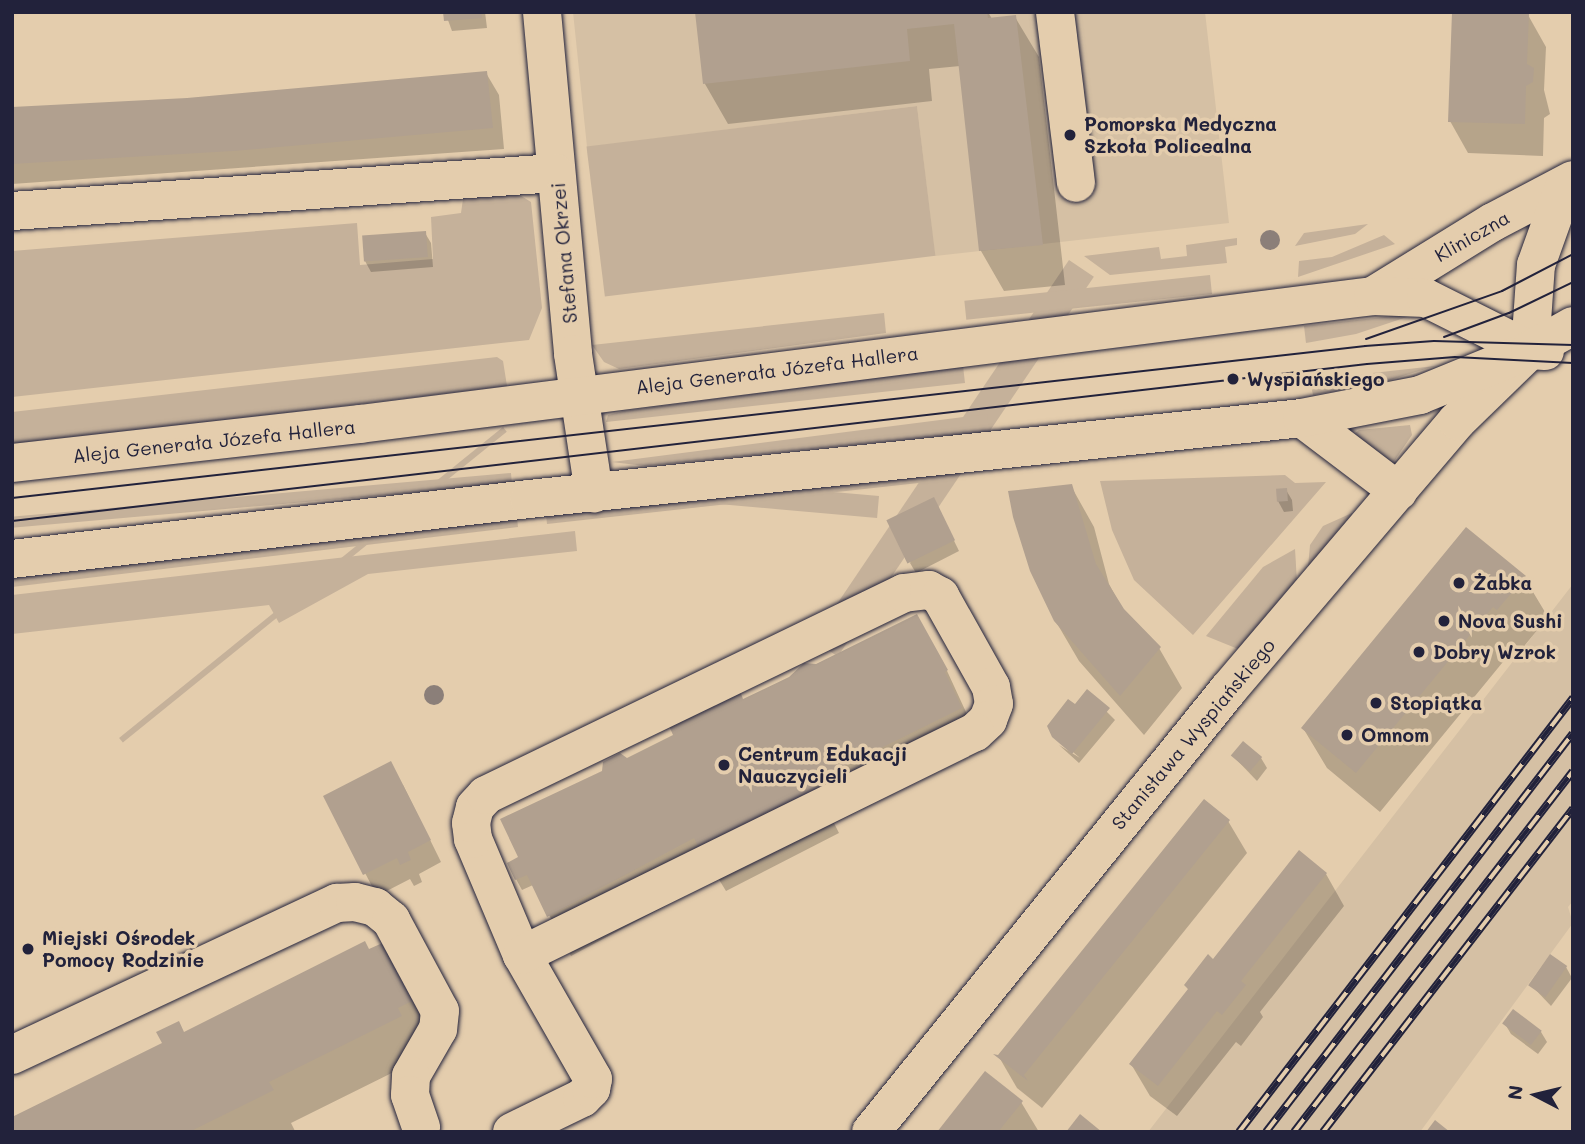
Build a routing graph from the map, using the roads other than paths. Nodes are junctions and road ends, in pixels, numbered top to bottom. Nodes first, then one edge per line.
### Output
1 (542, 12) edge
2 (1055, 12) edge
3 (556, 173) junction
4 (1076, 183) dead end
5 (1568, 184) edge
6 (12, 211) edge
7 (1373, 296) junction
8 (1573, 326) edge
9 (1530, 350) junction
10 (1573, 354) edge
11 (579, 396) junction
12 (1303, 418) junction
13 (12, 463) edge
14 (1398, 491) junction
15 (594, 493) junction
16 (12, 559) edge
17 (522, 955) junction
18 (12, 1055) edge
19 (421, 1127) dead end
20 (523, 1127) edge
21 (871, 1132) edge

1 - 3 main road, Stefana Okrzei
2 - 4 main road
3 - 6 main road
3 - 11 main road, Stefana Okrzei
5 - 7 main road, Kliniczna
5 - 9 main road
7 - 9 main road, Aleja Generała Józefa Hallera
7 - 11 main road, Aleja Generała Józefa Hallera
8 - 9 main road
9 - 10 main road, Aleja Generała Józefa Hallera
9 - 12 main road, Aleja Generała Józefa Hallera
9 - 14 main road, Stanisława Wyspiańskiego
11 - 13 main road, Aleja Generała Józefa Hallera
11 - 15 main road, Stefana Okrzei
12 - 14 main road
12 - 15 main road, Aleja Generała Józefa Hallera
14 - 21 main road, Stanisława Wyspiańskiego
15 - 16 main road, Aleja Generała Józefa Hallera
17 - 17 main road
17 - 20 main road
18 - 19 main road

